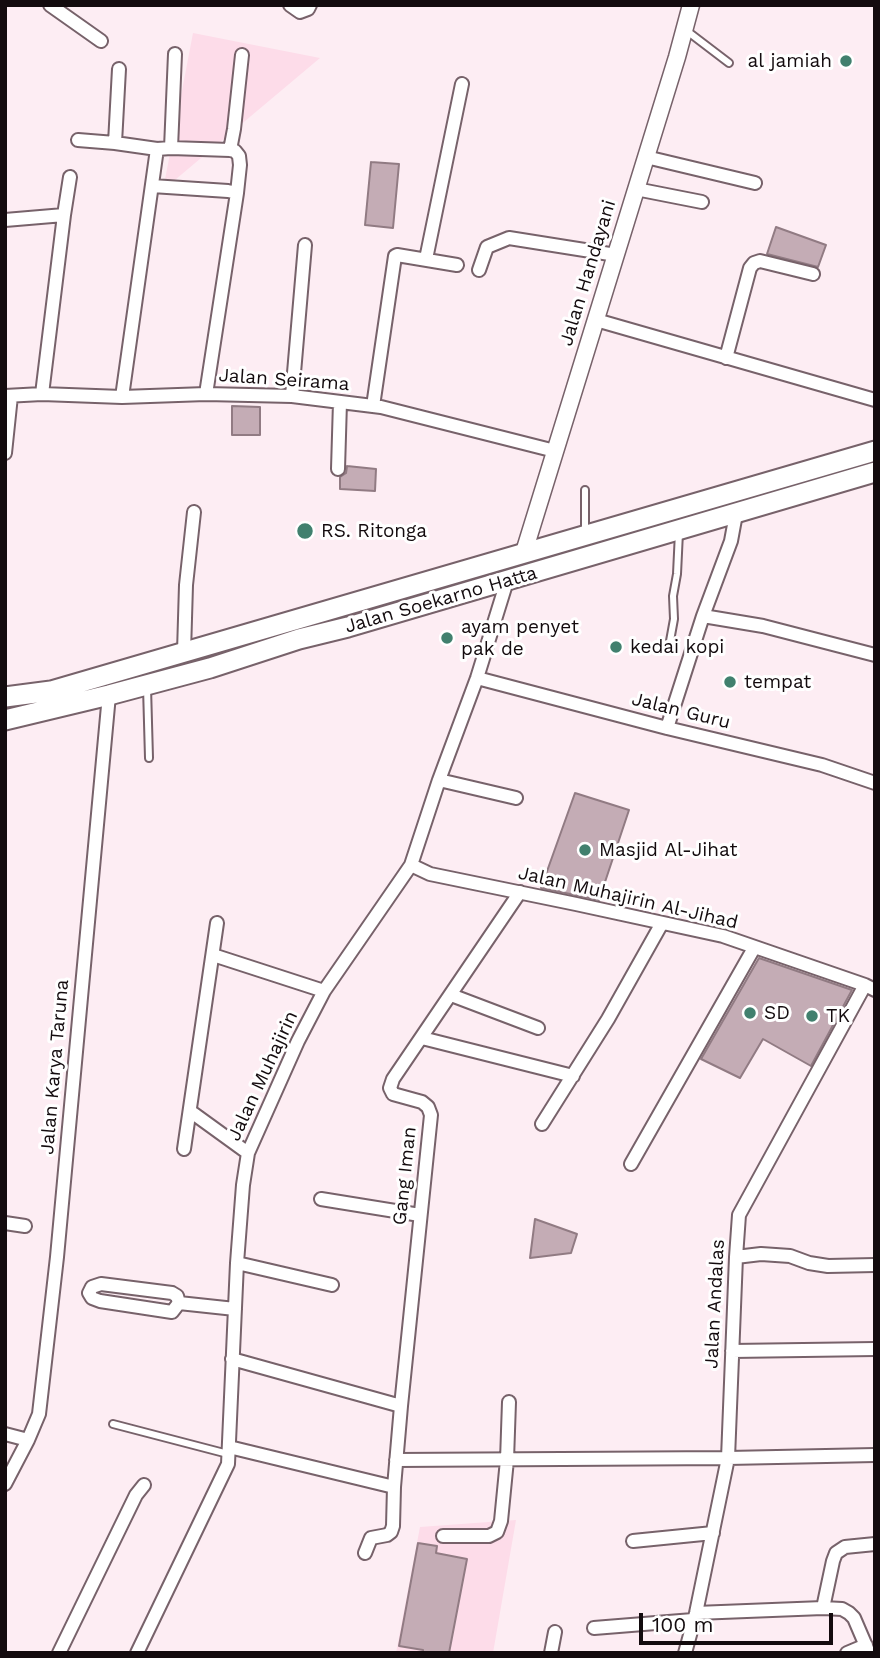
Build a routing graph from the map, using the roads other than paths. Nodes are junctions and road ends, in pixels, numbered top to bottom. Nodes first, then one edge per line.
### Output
1 (50, 5) edge
2 (290, 5) edge
3 (310, 5) edge
4 (691, 5) edge
5 (685, 30) junction
6 (101, 41) dead end
7 (175, 54) dead end
8 (242, 55) dead end
9 (729, 63) dead end
10 (119, 69) dead end
11 (462, 84) dead end
12 (78, 140) dead end
13 (114, 143) junction
14 (164, 149) junction
15 (230, 150) junction
16 (646, 157) junction
17 (70, 177) dead end
18 (755, 183) dead end
19 (152, 186) junction
20 (636, 190) junction
21 (237, 193) junction
22 (702, 202) dead end
23 (64, 215) junction
24 (5, 220) edge
25 (305, 245) dead end
26 (616, 254) junction
27 (426, 259) junction
28 (457, 265) dead end
29 (479, 270) dead end
30 (813, 274) dead end
31 (596, 320) junction
32 (726, 358) junction
33 (42, 394) junction
34 (206, 394) junction
35 (8, 396) edge
36 (292, 396) junction
37 (122, 397) junction
38 (875, 400) edge
39 (340, 401) junction
40 (373, 406) junction
41 (555, 451) junction
42 (875, 451) edge
43 (5, 453) edge
44 (338, 469) dead end
45 (875, 472) edge
46 (585, 490) dead end
47 (194, 512) dead end
48 (736, 514) junction
49 (679, 530) junction
50 (585, 535) junction
51 (524, 552) junction
52 (507, 581) junction
53 (703, 616) junction
54 (670, 641) dead end
55 (205, 646) junction
56 (184, 652) junction
57 (875, 655) edge
58 (210, 668) junction
59 (477, 678) junction
60 (146, 685) junction
61 (109, 695) junction
62 (5, 697) edge
63 (5, 720) edge
64 (667, 728) junction
65 (149, 758) dead end
66 (439, 780) junction
67 (875, 783) edge
68 (516, 798) dead end
69 (411, 865) junction
70 (520, 892) junction
71 (662, 922) junction
72 (217, 923) dead end
73 (754, 948) junction
74 (213, 955) junction
75 (870, 987) edge
76 (324, 991) junction
77 (451, 995) junction
78 (538, 1028) dead end
79 (422, 1038) junction
80 (573, 1076) junction
81 (190, 1111) junction
82 (542, 1124) dead end
83 (184, 1149) dead end
84 (248, 1153) junction
85 (631, 1164) dead end
86 (321, 1199) dead end
87 (420, 1215) junction
88 (5, 1223) edge
89 (25, 1226) dead end
90 (736, 1257) junction
91 (237, 1263) junction
92 (875, 1265) edge
93 (332, 1285) dead end
94 (179, 1303) junction
95 (235, 1309) junction
96 (875, 1349) edge
97 (732, 1351) junction
98 (232, 1359) junction
99 (509, 1402) dead end
100 (401, 1406) junction
101 (113, 1424) dead end
102 (5, 1434) edge
103 (28, 1440) junction
104 (229, 1450) junction
105 (875, 1455) edge
106 (727, 1458) junction
107 (396, 1460) junction
108 (507, 1460) junction
109 (5, 1484) edge
110 (144, 1485) dead end
111 (394, 1487) junction
112 (713, 1533) junction
113 (443, 1536) dead end
114 (633, 1541) dead end
115 (875, 1544) edge
116 (365, 1553) dead end
117 (823, 1608) junction
118 (694, 1617) junction
119 (594, 1628) dead end
120 (555, 1632) dead end
121 (867, 1649) edge
122 (60, 1653) edge
123 (137, 1653) edge
124 (551, 1653) edge
125 (685, 1653) edge
126 (848, 1653) edge

1 - 6 street
2 - 3 street
4 - 5 street, Jalan Handayani
5 - 9 lane
5 - 16 street, Jalan Handayani
7 - 14 street
8 - 15 street
10 - 13 street
11 - 27 street
12 - 13 street
13 - 14 street
14 - 15 street
14 - 19 street
15 - 21 street
16 - 18 street
16 - 20 street, Jalan Handayani
17 - 23 street
19 - 21 street
19 - 37 street
20 - 22 street
20 - 26 street, Jalan Handayani
21 - 34 street
23 - 24 street
23 - 33 street
25 - 36 street
26 - 29 street
26 - 31 street, Jalan Handayani
27 - 28 street
27 - 40 street
30 - 32 street
31 - 32 street
31 - 41 street, Jalan Handayani
32 - 38 street
33 - 35 street, Jalan Seirama
33 - 37 street, Jalan Seirama
34 - 36 street, Jalan Seirama
34 - 37 street, Jalan Seirama
35 - 43 street
36 - 39 street, Jalan Seirama
39 - 40 street, Jalan Seirama
39 - 44 street
40 - 41 street, Jalan Seirama
41 - 51 street, Jalan Handayani
42 - 50 main road, Jalan Soekarno Hatta
45 - 48 main road, Jalan Soekarno Hatta
46 - 50 lane
47 - 56 street
48 - 49 main road, Jalan Soekarno Hatta
48 - 53 street
49 - 52 main road, Jalan Soekarno Hatta
49 - 54 lane
50 - 51 main road, Jalan Soekarno Hatta
51 - 55 main road, Jalan Soekarno Hatta
52 - 58 main road, Jalan Soekarno Hatta
52 - 59 street, Jalan Muhajirin
53 - 57 street
53 - 64 street
55 - 56 main road, Jalan Soekarno Hatta
55 - 58 main road
56 - 62 main road, Jalan Soekarno Hatta
58 - 60 main road, Jalan Soekarno Hatta
59 - 64 street, Jalan Guru
59 - 66 street, Jalan Muhajirin
60 - 61 main road, Jalan Soekarno Hatta
60 - 65 lane
61 - 63 main road, Jalan Soekarno Hatta
61 - 103 street, Jalan Karya Taruna
64 - 67 street, Jalan Guru
66 - 68 street
66 - 69 street, Jalan Muhajirin
69 - 70 street, Jalan Muhajirin Al-Jihad
69 - 76 street, Jalan Muhajirin
70 - 71 street, Jalan Muhajirin Al-Jihad
70 - 77 street, Gang Iman
71 - 73 street, Jalan Muhajirin Al-Jihad
71 - 80 street
72 - 74 street
73 - 75 street, Jalan Muhajirin Al-Jihad
73 - 85 street
74 - 76 street
74 - 81 street
75 - 90 street, Jalan Andalas
76 - 84 street, Jalan Muhajirin
77 - 78 street
77 - 79 street, Gang Iman
79 - 80 street
79 - 87 street, Gang Iman
80 - 82 street
81 - 83 street
81 - 84 street
84 - 91 street, Jalan Muhajirin
86 - 87 street
87 - 100 street, Gang Iman
88 - 89 street
90 - 92 street
90 - 97 street, Jalan Andalas
91 - 93 street
91 - 95 street, Jalan Muhajirin
94 - 94 street
94 - 95 street
95 - 98 street, Jalan Muhajirin
96 - 97 street
97 - 106 street, Jalan Andalas
98 - 100 street
98 - 104 street, Jalan Muhajirin
99 - 108 street
100 - 107 street, Gang Iman
101 - 104 lane
102 - 103 street
103 - 109 street, Jalan Karya Taruna
104 - 111 street
104 - 123 street, Jalan Muhajirin
105 - 106 street
106 - 108 street
106 - 112 street, Jalan Andalas
107 - 108 street
107 - 111 street, Gang Iman
108 - 113 street
110 - 122 street
111 - 116 street, Gang Iman
112 - 114 street
112 - 118 street, Jalan Andalas
115 - 117 street
117 - 118 street
117 - 121 street
118 - 119 street
118 - 125 street, Jalan Andalas
120 - 124 street
121 - 126 street

